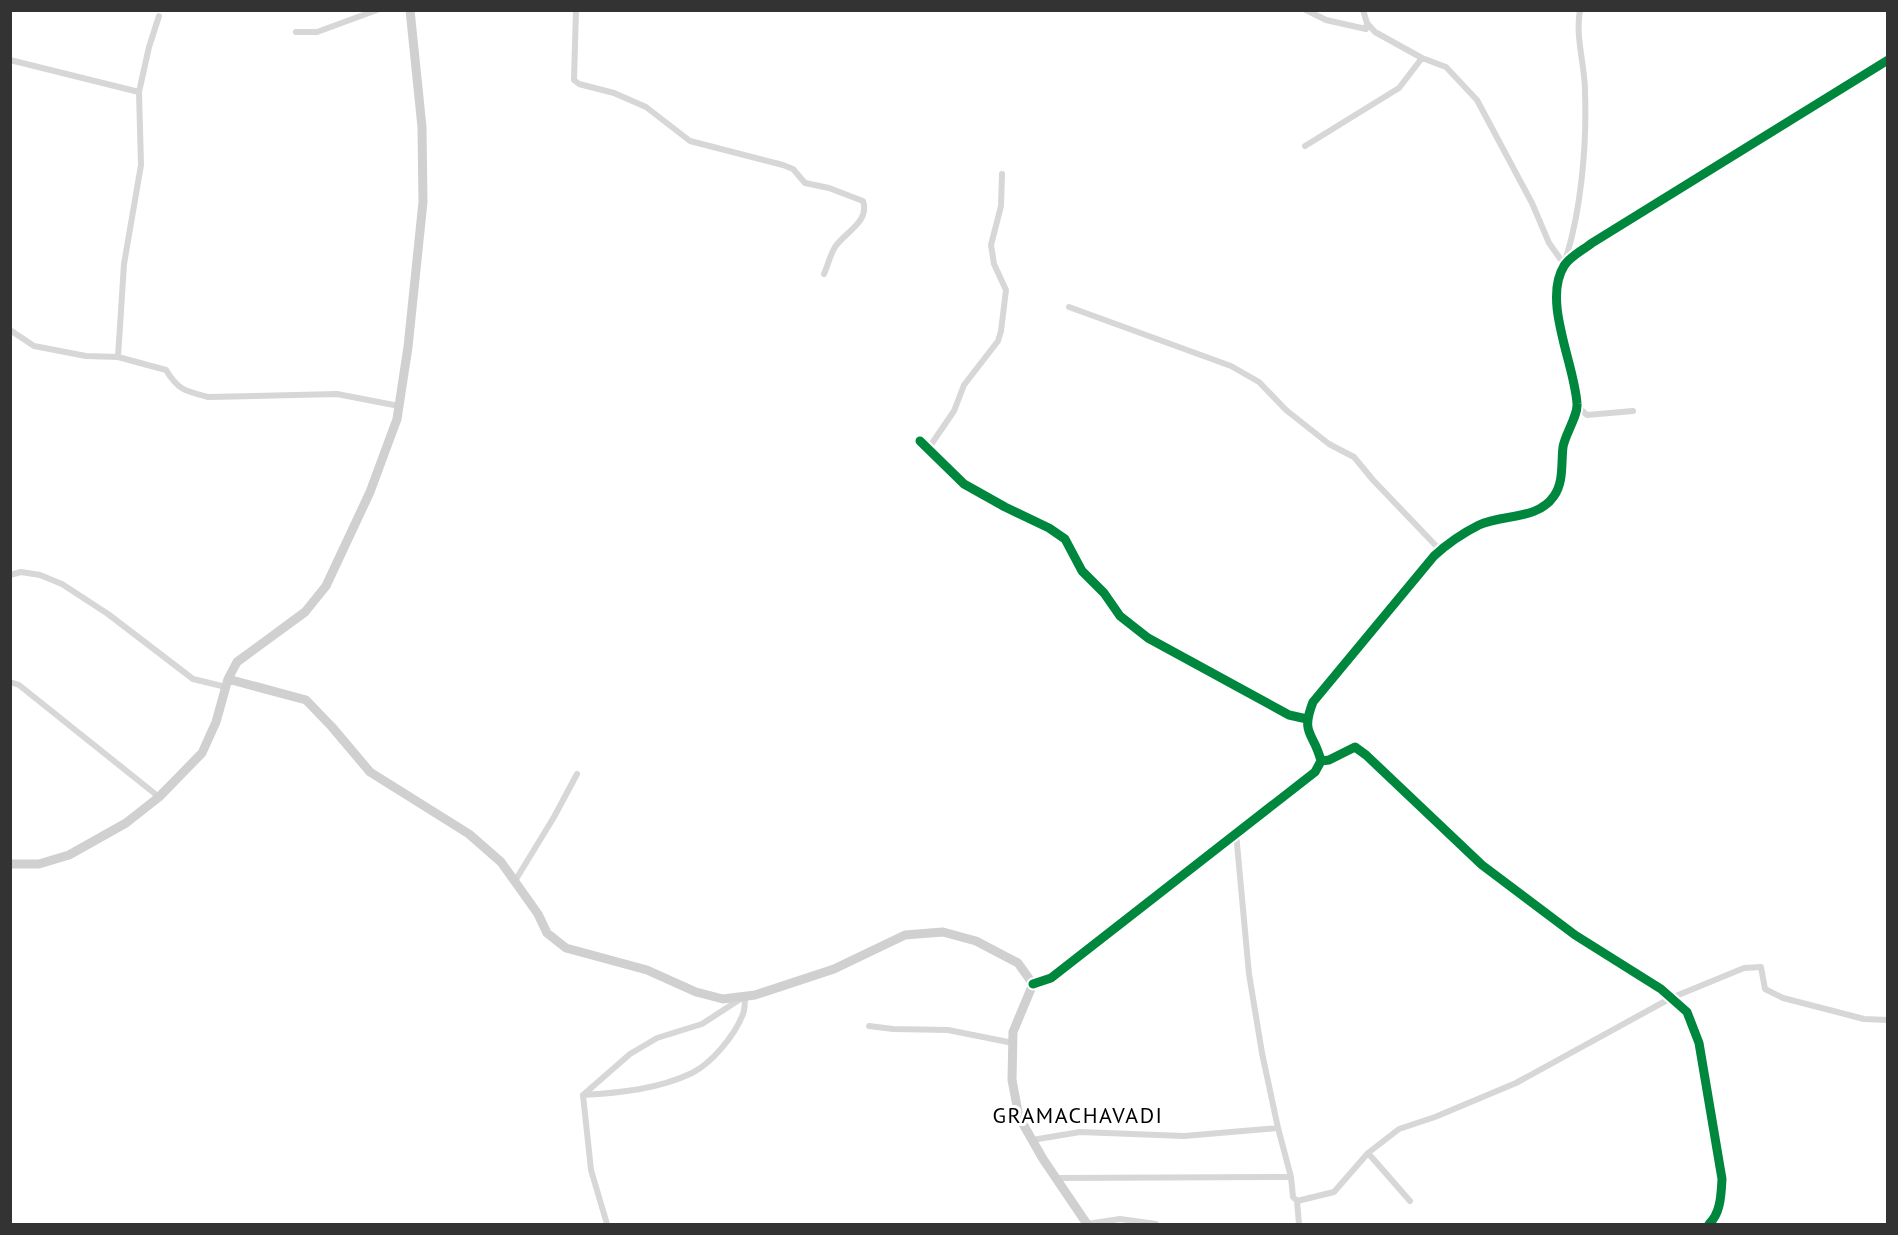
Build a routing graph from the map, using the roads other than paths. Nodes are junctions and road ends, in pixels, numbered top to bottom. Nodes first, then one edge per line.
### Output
1 (377, 10) edge
2 (410, 10) edge
3 (576, 10) edge
4 (1306, 10) edge
5 (1362, 10) edge
6 (1580, 10) edge
7 (159, 16) dead end
8 (1367, 23) junction
9 (296, 32) dead end
10 (1422, 58) junction
11 (10, 60) edge
12 (1887, 60) edge
13 (139, 92) junction
14 (1305, 146) dead end
15 (1002, 174) dead end
16 (1564, 264) junction
17 (824, 274) dead end
18 (1069, 307) dead end
19 (10, 330) edge
20 (118, 357) junction
21 (399, 406) junction
22 (1578, 407) junction
23 (1633, 411) dead end
24 (921, 441) dead end
25 (928, 449) junction
26 (1441, 550) junction
27 (10, 575) edge
28 (10, 682) edge
29 (227, 683) junction
30 (1306, 719) junction
31 (1321, 761) junction
32 (577, 774) dead end
33 (159, 797) junction
34 (1236, 833) junction
35 (10, 864) edge
36 (515, 881) junction
37 (1033, 984) junction
38 (745, 996) junction
39 (1671, 998) junction
40 (1887, 1020) edge
41 (869, 1026) dead end
42 (1013, 1043) junction
43 (583, 1095) junction
44 (1278, 1128) junction
45 (1032, 1140) junction
46 (1368, 1153) junction
47 (1291, 1177) junction
48 (1056, 1178) junction
49 (1410, 1201) dead end
50 (1297, 1202) junction
51 (607, 1224) edge
52 (1087, 1224) edge
53 (1156, 1224) edge
54 (1299, 1224) edge
55 (1709, 1224) edge

1 - 9 street
2 - 21 street
3 - 17 street
4 - 8 street
5 - 8 street
6 - 16 street
7 - 13 street
8 - 10 street
10 - 14 street
10 - 16 street
11 - 13 street
12 - 16 street
13 - 20 street
15 - 25 street
16 - 22 street
18 - 26 street
19 - 20 street
20 - 21 street
21 - 29 street
22 - 23 street
22 - 26 street
24 - 25 street
25 - 30 street
26 - 30 street
27 - 29 street
28 - 33 street
29 - 33 street
29 - 36 street
30 - 31 street
31 - 34 street
31 - 39 street
32 - 36 street
33 - 35 street
34 - 37 street
34 - 44 street
36 - 38 street
37 - 38 street
37 - 42 street
38 - 43 street
38 - 43 street
39 - 40 street
39 - 46 street
39 - 55 street
41 - 42 street
42 - 45 street
43 - 51 street
44 - 45 street
44 - 47 street
45 - 48 street
46 - 49 street
46 - 50 street
47 - 48 street
47 - 50 street
48 - 52 street
50 - 54 street
52 - 53 street

